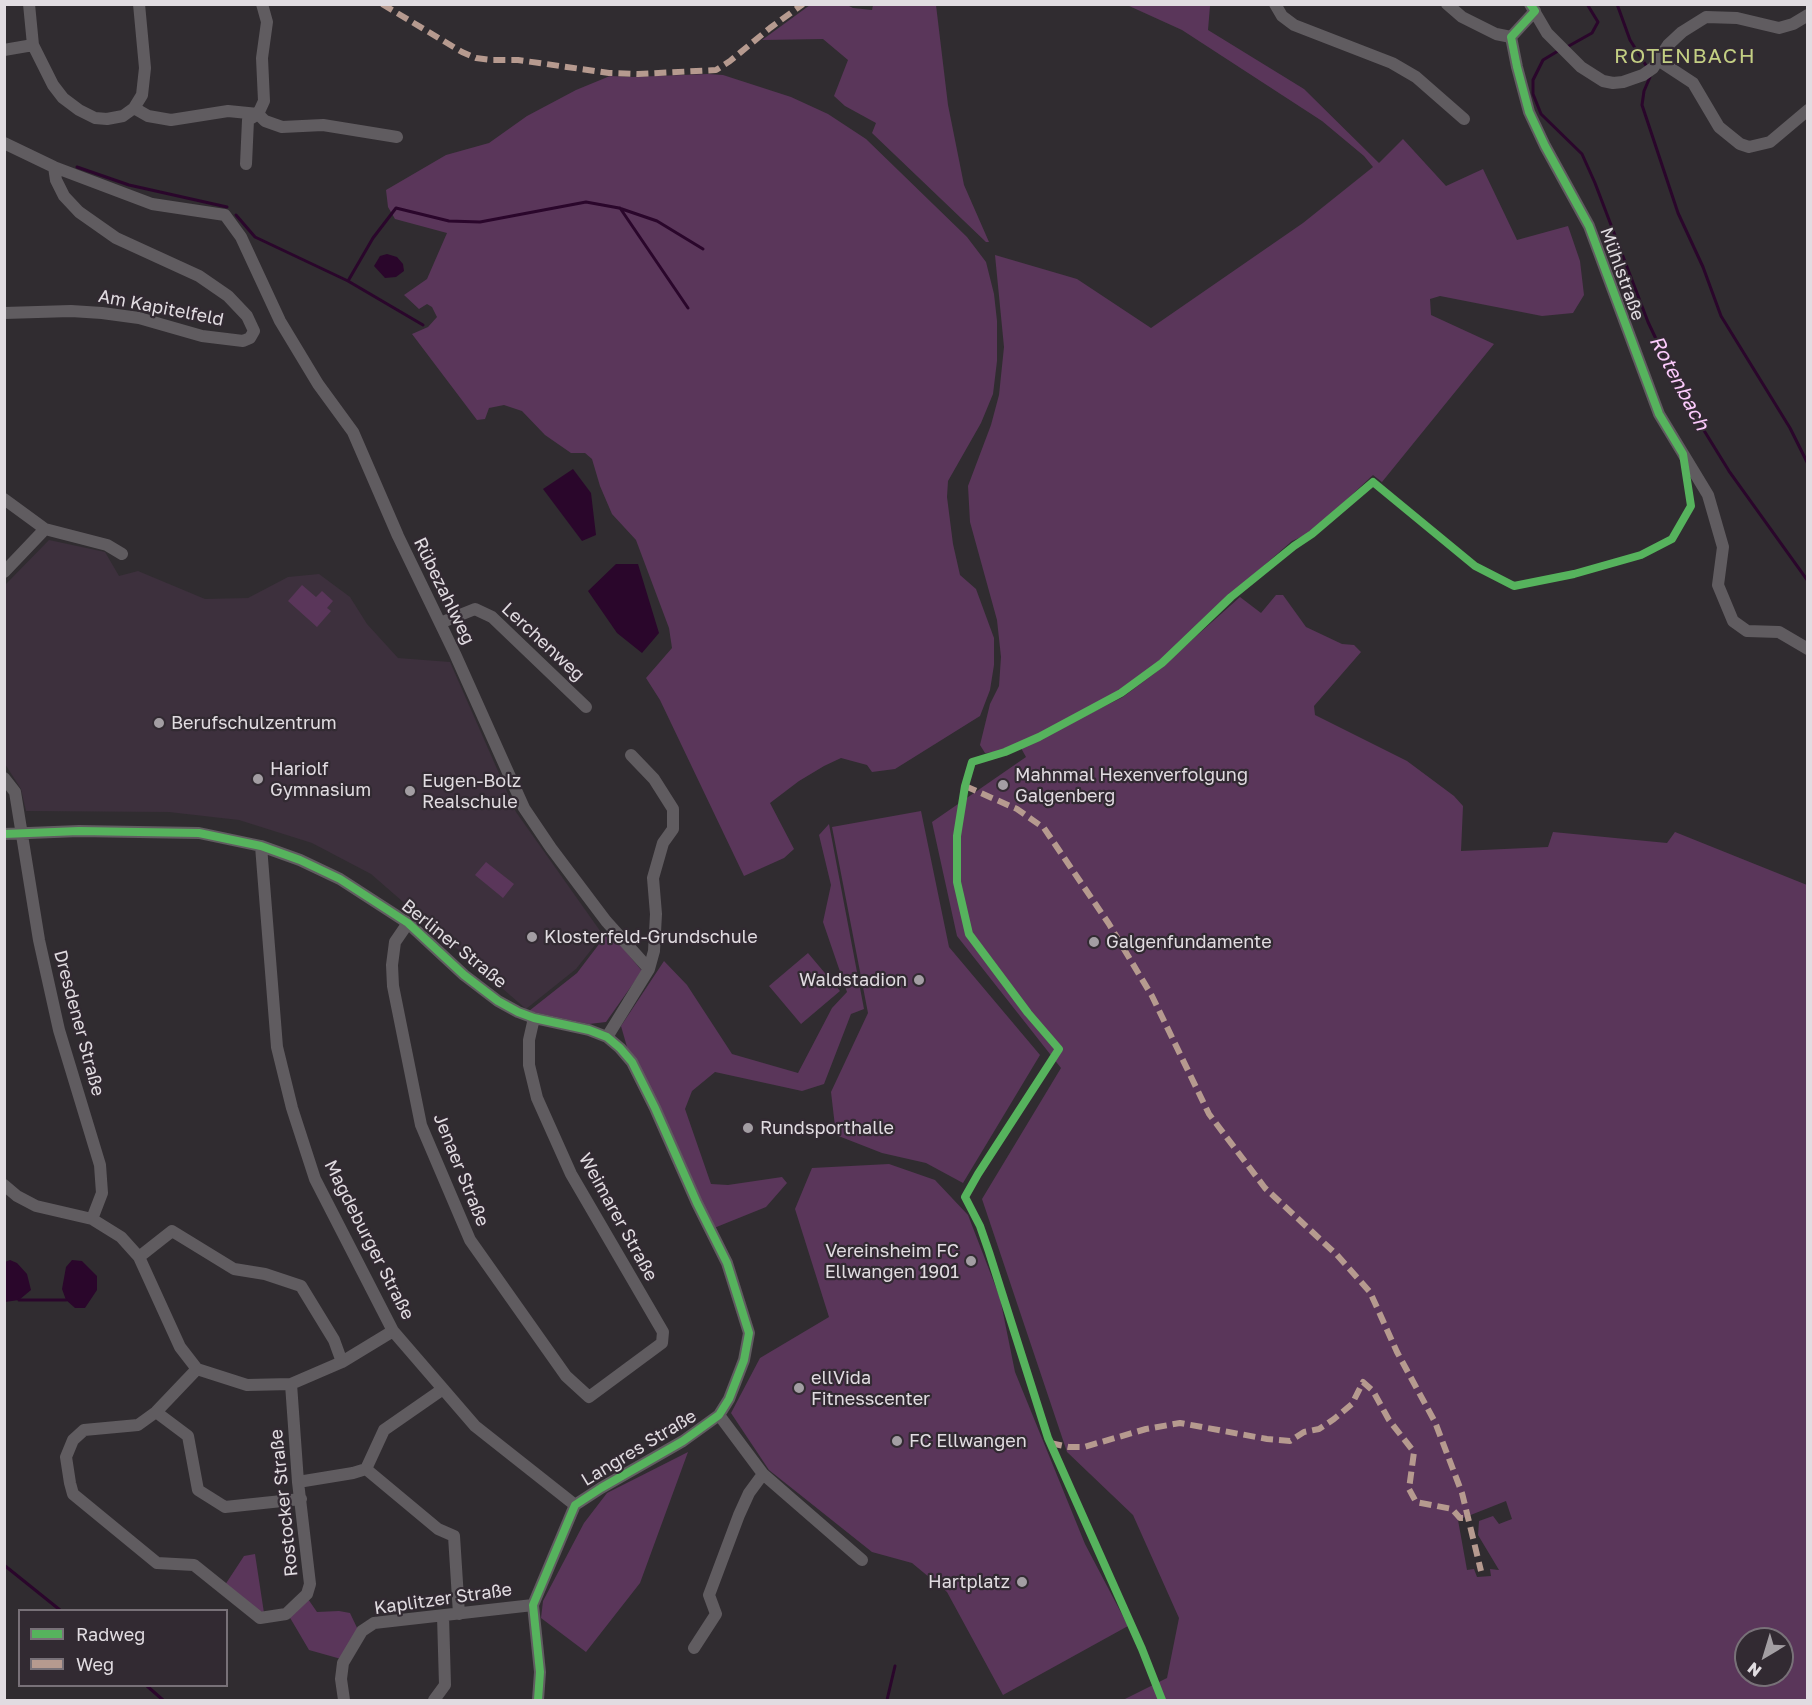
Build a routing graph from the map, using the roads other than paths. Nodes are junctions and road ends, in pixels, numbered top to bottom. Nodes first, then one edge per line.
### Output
1 (28, 4) edge
2 (140, 4) edge
3 (262, 4) edge
4 (1275, 4) edge
5 (1447, 4) edge
6 (1532, 8) edge
7 (1704, 11) edge
8 (1808, 15) edge
9 (1511, 37) junction
10 (33, 45) junction
11 (4, 50) edge
12 (1651, 68) junction
13 (134, 108) junction
14 (1808, 110) edge
15 (258, 114) junction
16 (1464, 120) dead end
17 (397, 137) dead end
18 (4, 143) edge
19 (246, 164) dead end
20 (54, 167) junction
21 (4, 313) edge
22 (4, 499) edge
23 (45, 529) junction
24 (122, 554) dead end
25 (4, 572) edge
26 (440, 622) junction
27 (1808, 649) edge
28 (586, 707) dead end
29 (631, 755) dead end
30 (4, 778) edge
31 (21, 833) junction
32 (4, 834) edge
33 (261, 846) junction
34 (408, 923) junction
35 (649, 969) junction
36 (534, 1018) junction
37 (608, 1037) junction
38 (4, 1185) edge
39 (92, 1219) junction
40 (139, 1257) junction
41 (393, 1331) junction
42 (342, 1362) junction
43 (197, 1369) junction
44 (291, 1384) junction
45 (443, 1389) junction
46 (589, 1397) joint
47 (156, 1412) junction
48 (719, 1415) junction
49 (366, 1469) junction
50 (763, 1474) junction
51 (298, 1482) junction
52 (301, 1499) junction
53 (575, 1505) junction
54 (862, 1560) dead end
55 (533, 1605) junction
56 (459, 1614) junction
57 (443, 1616) junction
58 (694, 1648) dead end
59 (344, 1701) edge
60 (434, 1701) edge
61 (538, 1701) edge

1 - 10 street
2 - 13 street
3 - 15 street
4 - 16 street
5 - 9 street
6 - 9 street
6 - 12 street
7 - 8 street
7 - 12 street
9 - 27 street, Mühlstraße
10 - 11 street
10 - 13 street
12 - 14 street
13 - 15 street
15 - 17 street
15 - 19 street
18 - 20 street
20 - 21 street, Am Kapitelfeld
20 - 26 street, Rübezahlweg
22 - 23 street
23 - 24 street
23 - 25 street
26 - 28 street, Lerchenweg
26 - 35 street, Rübezahlweg
29 - 35 street
30 - 31 street, Dresdener Straße
31 - 32 street, Berliner Straße
31 - 33 street, Berliner Straße
31 - 39 street, Dresdener Straße
33 - 34 street, Berliner Straße
33 - 41 street, Magdeburger Straße
34 - 36 street, Berliner Straße
34 - 46 street, Jenaer Straße
35 - 37 street
36 - 37 street, Berliner Straße
36 - 46 street, Weimarer Straße
37 - 48 street, Langres Straße
38 - 39 street
39 - 40 street
40 - 42 street
40 - 43 street
41 - 42 street
41 - 45 street, Magdeburger Straße
42 - 44 street
43 - 44 street
43 - 47 street, Rostocker Straße
44 - 51 street, Rostocker Straße
45 - 49 street
45 - 53 street, Magdeburger Straße
47 - 52 street
47 - 52 street, Rostocker Straße
48 - 50 street
48 - 53 street, Langres Straße
49 - 51 street
49 - 56 street
50 - 54 street
50 - 58 street
51 - 52 street, Rostocker Straße
53 - 55 street, Langres Straße
55 - 56 street, Kaplitzer Straße
55 - 61 street, Langres Straße
56 - 57 street, Kaplitzer Straße
57 - 59 street, Kaplitzer Straße
57 - 60 street

